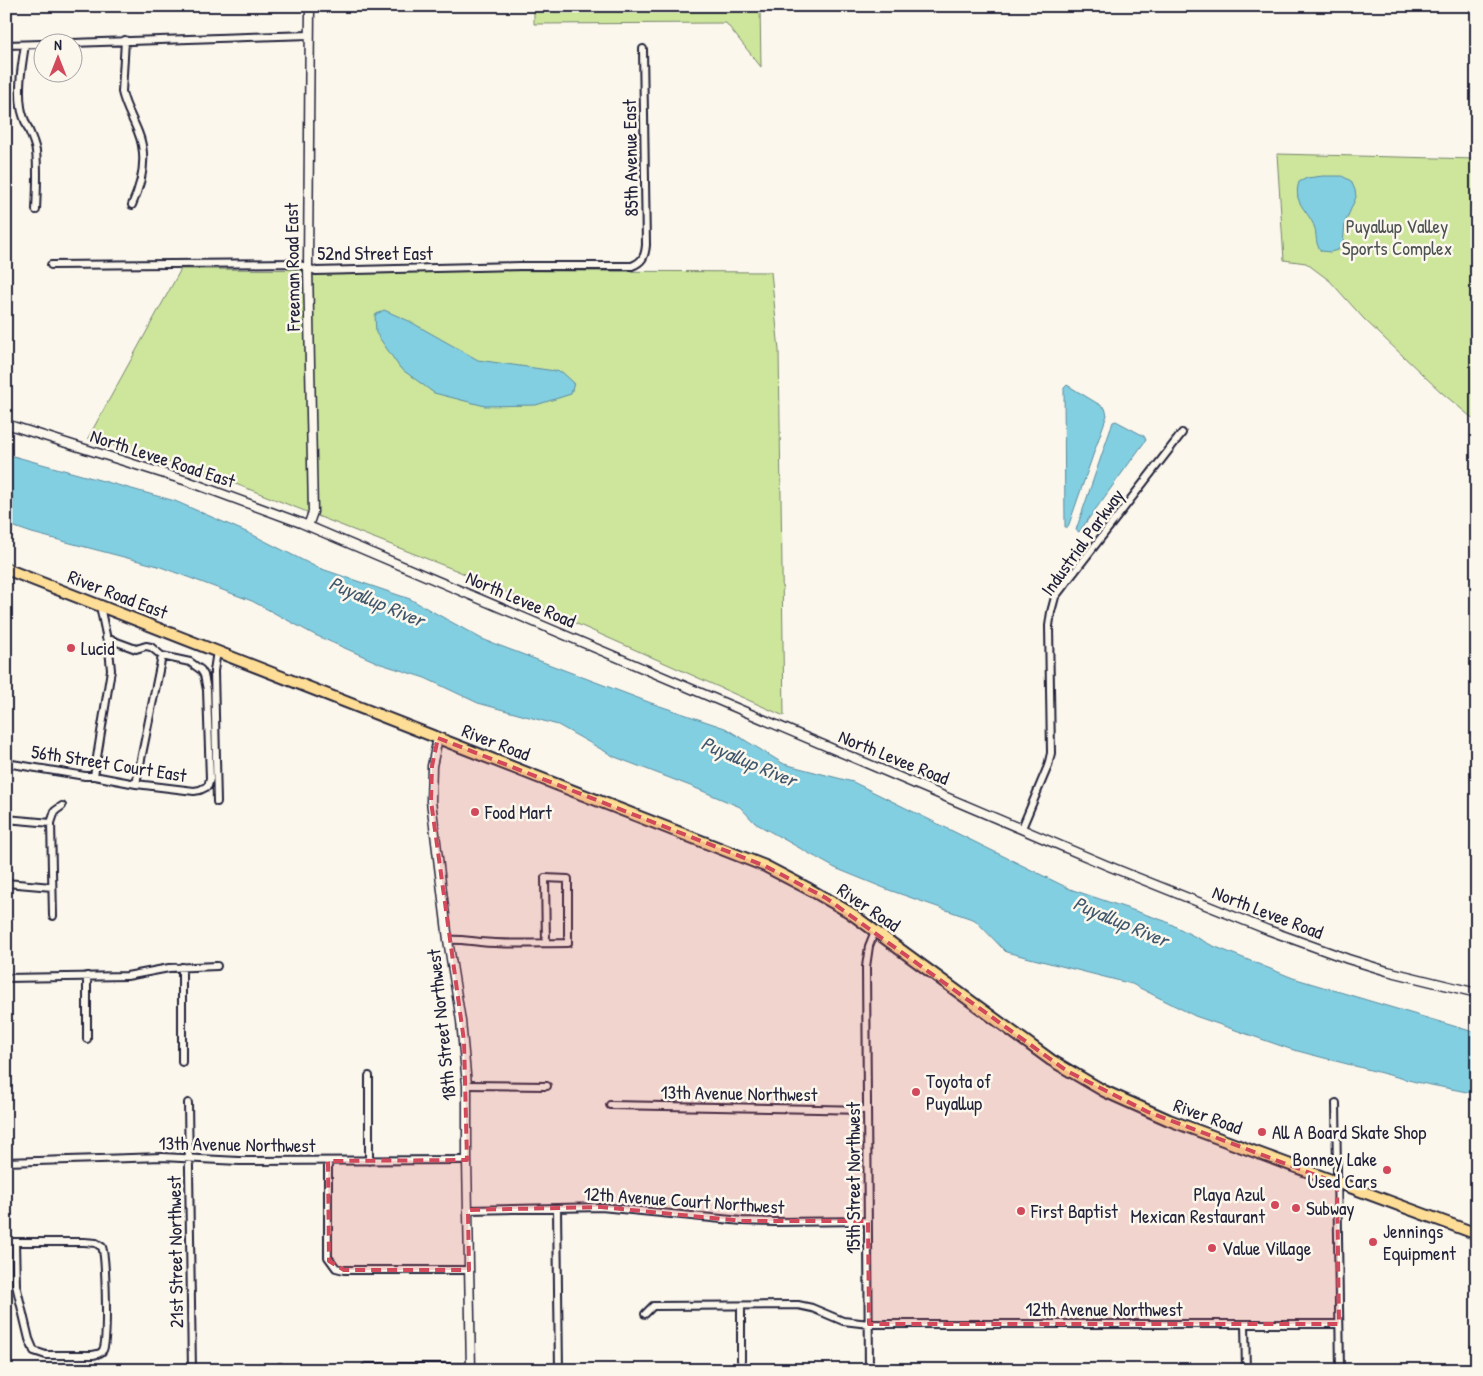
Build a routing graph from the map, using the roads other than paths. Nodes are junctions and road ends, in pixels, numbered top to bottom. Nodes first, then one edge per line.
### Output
1 (310, 6) edge
2 (310, 35) junction
3 (125, 40) junction
4 (82, 42) edge
5 (25, 44) junction
6 (32, 44) edge
7 (6, 45) edge
8 (643, 49) dead end
9 (132, 205) dead end
10 (36, 210) dead end
11 (639, 263) joint
12 (51, 264) dead end
13 (308, 267) junction
14 (6, 424) edge
15 (1182, 433) dead end
16 (308, 526) junction
17 (6, 569) edge
18 (100, 606) junction
19 (106, 638) junction
20 (217, 650) junction
21 (162, 656) junction
22 (438, 738) junction
23 (6, 763) edge
24 (94, 776) junction
25 (136, 784) junction
26 (217, 802) dead end
27 (62, 806) dead end
28 (6, 819) edge
29 (51, 823) junction
30 (1022, 828) junction
31 (6, 883) edge
32 (52, 887) junction
33 (53, 916) dead end
34 (875, 931) junction
35 (448, 940) junction
36 (546, 943) junction
37 (217, 966) dead end
38 (182, 967) junction
39 (87, 976) junction
40 (6, 978) edge
41 (1477, 993) edge
42 (87, 1039) dead end
43 (182, 1062) dead end
44 (369, 1076) dead end
45 (467, 1085) junction
46 (547, 1086) dead end
47 (188, 1103) dead end
48 (1336, 1103) dead end
49 (610, 1105) dead end
50 (867, 1110) junction
51 (189, 1158) junction
52 (467, 1160) junction
53 (328, 1161) junction
54 (369, 1161) junction
55 (6, 1162) edge
56 (1338, 1183) junction
57 (557, 1209) junction
58 (468, 1210) junction
59 (868, 1221) junction
60 (1477, 1234) edge
61 (6, 1242) edge
62 (15, 1242) junction
63 (469, 1270) junction
64 (741, 1306) junction
65 (645, 1314) dead end
66 (869, 1324) junction
67 (1245, 1324) junction
68 (1339, 1324) junction
69 (741, 1360) dead end
70 (366, 1367) dead end
71 (471, 1368) edge
72 (192, 1370) edge
73 (559, 1370) edge
74 (869, 1370) edge
75 (1246, 1370) edge
76 (1340, 1370) edge

1 - 2 street, Freeman Road East
2 - 3 street
2 - 13 street, Freeman Road East
3 - 4 street
3 - 9 street
5 - 6 street
5 - 7 street
5 - 10 street
8 - 11 street, 85th Avenue East
11 - 13 street, 52nd Street East
12 - 13 street, 52nd Street East
13 - 16 street, Freeman Road East
14 - 16 street, North Levee Road East
15 - 30 street, Industrial Parkway
16 - 30 street, North Levee Road
17 - 18 main road, River Road East
18 - 19 street
18 - 20 main road, River Road East
19 - 21 street
19 - 24 street
20 - 22 main road, River Road
20 - 26 street
21 - 25 street
21 - 25 street, 56th Street Court East
22 - 34 main road, River Road
22 - 35 street, 18th Street Northwest
23 - 24 street, 56th Street Court East
24 - 25 street, 56th Street Court East
27 - 29 street
28 - 29 street
29 - 32 street
30 - 41 street, North Levee Road
31 - 32 street
32 - 33 street
34 - 50 street, 15th Street Northwest
34 - 56 main road, River Road
35 - 36 street
35 - 45 street, 18th Street Northwest
36 - 36 street
37 - 38 street
38 - 39 street
38 - 43 street
39 - 40 street
39 - 42 street
44 - 54 street
45 - 46 street
45 - 52 street, 18th Street Northwest
47 - 51 street, 21st Street Northwest
48 - 56 street
49 - 50 street, 13th Avenue Northwest
50 - 59 street, 15th Street Northwest
51 - 53 street, 13th Avenue Northwest
51 - 55 street, 13th Avenue Northwest
51 - 72 street, 21st Street Northwest
52 - 54 street, 13th Avenue Northwest
52 - 58 street, 18th Street Northwest
53 - 54 street, 13th Avenue Northwest
53 - 63 street
56 - 60 main road, River Road
56 - 68 street
57 - 58 street, 12th Avenue Court Northwest
57 - 59 street, 12th Avenue Court Northwest
57 - 73 street
58 - 63 street, 18th Street Northwest
59 - 66 street, 15th Street Northwest
61 - 62 street
62 - 62 street
63 - 71 street, 18th Street Northwest
64 - 65 street, 12th Avenue Northwest
64 - 66 street, 12th Avenue Northwest
64 - 69 street
66 - 67 street, 12th Avenue Northwest
66 - 74 street, 15th Street Northwest
67 - 68 street, 12th Avenue Northwest
67 - 75 street
68 - 76 street
70 - 71 street

